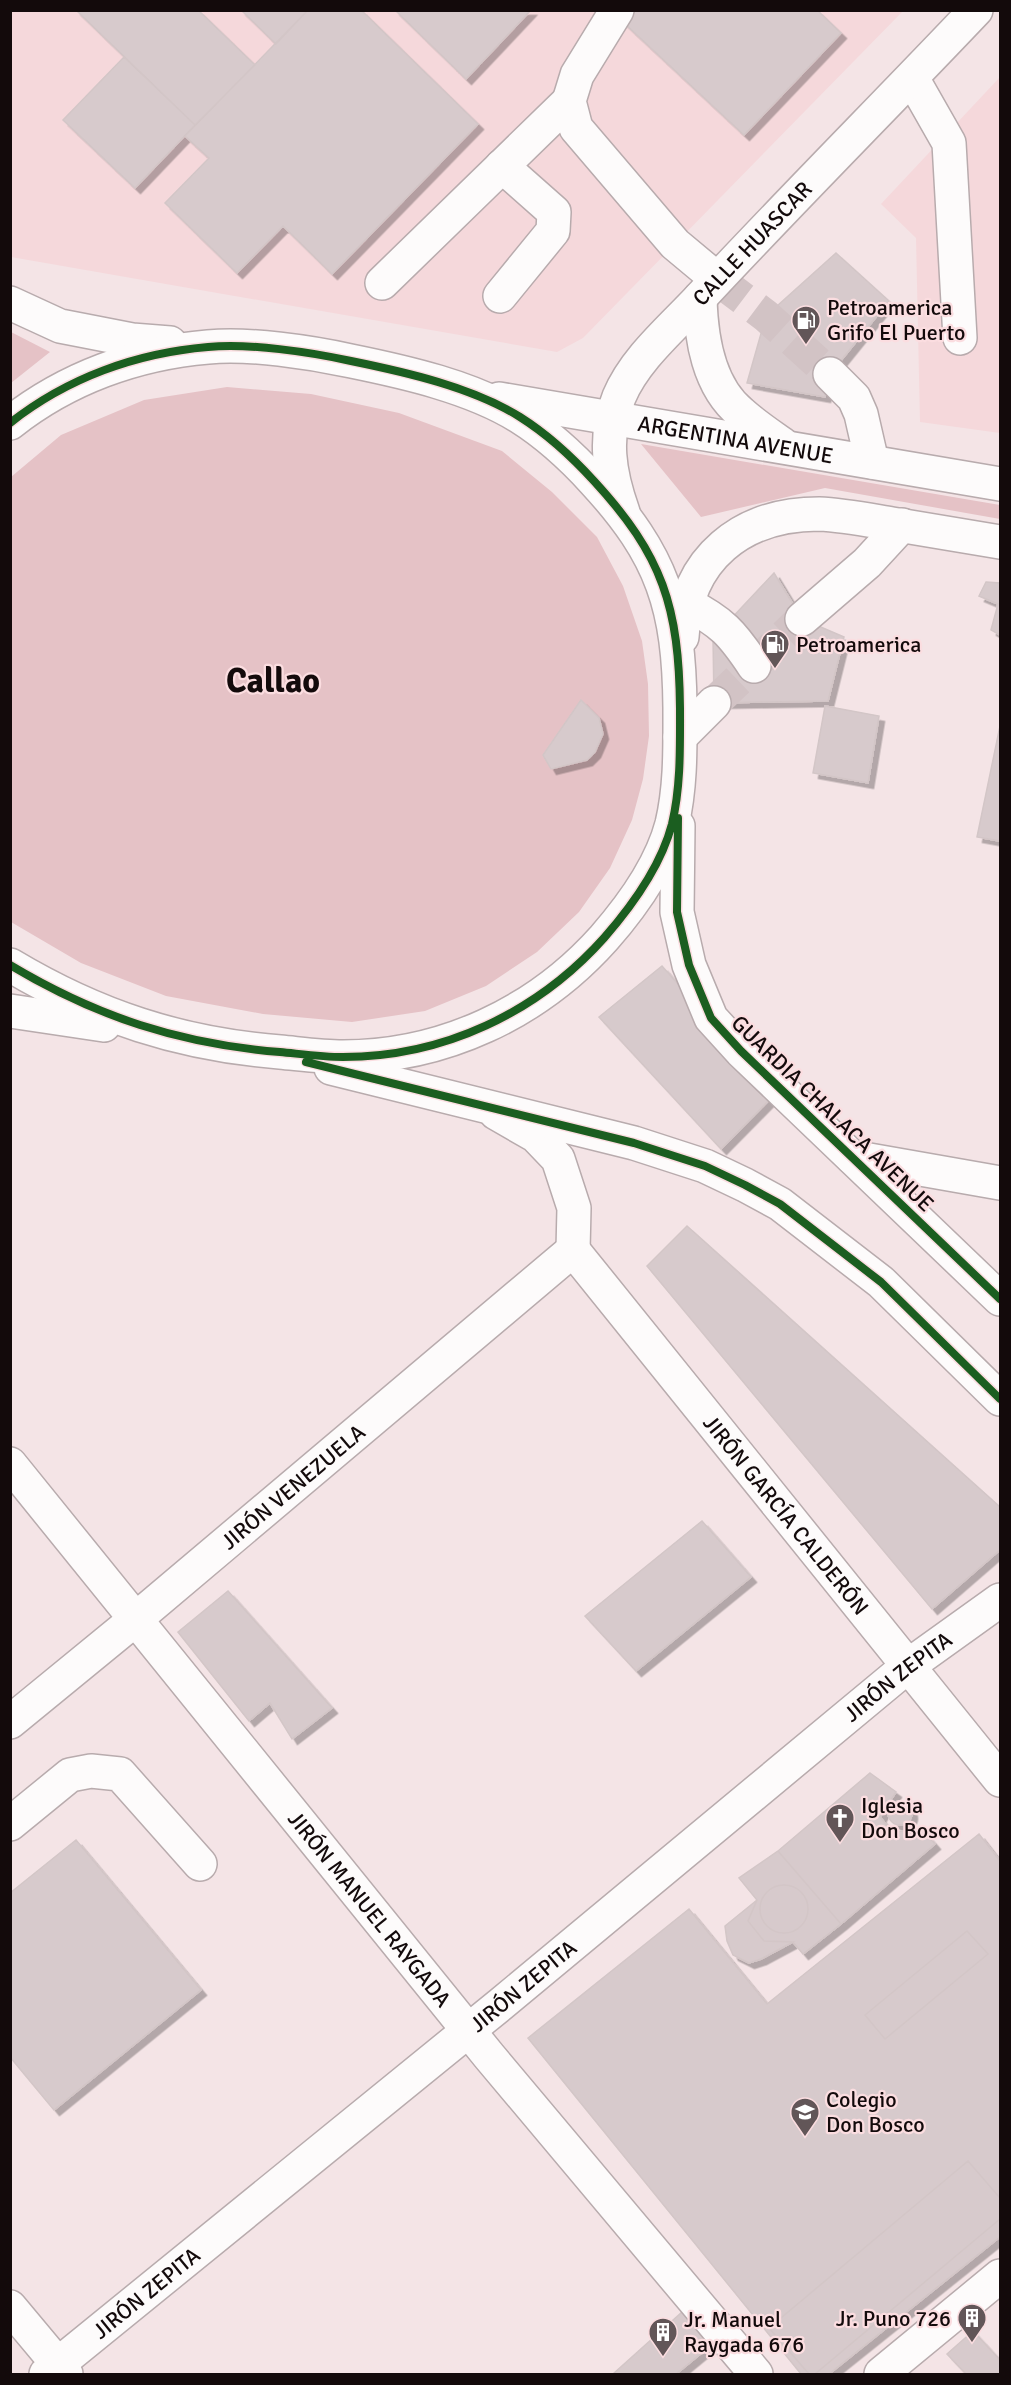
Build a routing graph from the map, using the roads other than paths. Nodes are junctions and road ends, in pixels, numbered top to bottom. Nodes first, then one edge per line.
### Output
1 (617, 10) edge
2 (976, 10) edge
3 (912, 78) junction
4 (569, 101) junction
5 (502, 166) junction
6 (382, 283) dead end
7 (709, 288) junction
8 (500, 296) dead end
9 (10, 303) edge
10 (960, 338) dead end
11 (212, 346) junction
12 (830, 374) tunnel mouth
13 (470, 394) junction
14 (613, 418) junction
15 (10, 423) edge
16 (786, 447) junction
17 (872, 462) junction
18 (1000, 484) edge
19 (623, 512) junction
20 (902, 525) junction
21 (1000, 542) edge
22 (687, 604) junction
23 (802, 619) tunnel mouth
24 (754, 666) dead end
25 (680, 684) junction
26 (714, 704) tunnel mouth
27 (680, 737) junction
28 (679, 783) junction
29 (10, 965) edge
30 (10, 1011) edge
31 (178, 1037) junction
32 (256, 1050) junction
33 (480, 1104) junction
34 (852, 1157) junction
35 (1000, 1183) edge
36 (573, 1250) junction
37 (1000, 1299) edge
38 (1000, 1399) edge
39 (10, 1464) edge
40 (1000, 1600) edge
41 (137, 1618) junction
42 (908, 1666) junction
43 (10, 1722) edge
44 (1000, 1780) edge
45 (10, 1824) edge
46 (200, 1864) dead end
47 (469, 2030) junction
48 (1000, 2276) edge
49 (10, 2307) edge
50 (56, 2371) edge
51 (756, 2374) edge
52 (881, 2374) edge

1 - 4 street
2 - 3 street, CALLE HUASCAR
3 - 7 street, CALLE HUASCAR
3 - 10 street
4 - 5 street
4 - 7 street
5 - 6 street
5 - 8 street
7 - 14 street, CALLE HUASCAR
7 - 16 street
9 - 11 street
11 - 13 street
11 - 15 street
12 - 17 street
13 - 14 street, ARGENTINA AVENUE
13 - 19 street
14 - 16 street, ARGENTINA AVENUE
14 - 19 street, CALLE HUASCAR
16 - 17 street, ARGENTINA AVENUE
17 - 18 street, ARGENTINA AVENUE
19 - 25 street
20 - 21 street
20 - 22 street
20 - 23 street
22 - 24 street
22 - 25 street
25 - 27 street
26 - 27 street
27 - 28 street
28 - 32 street
28 - 34 street, GUARDIA CHALACA AVENUE
29 - 31 street
30 - 31 street
31 - 32 street
32 - 33 street
33 - 36 street
33 - 38 street
34 - 35 street
34 - 37 street, GUARDIA CHALACA AVENUE
36 - 41 street, JIRÓN VENEZUELA
36 - 42 street, JIRÓN GARCÍA CALDERÓN
39 - 41 street, JIRÓN MANUEL RAYGADA
40 - 42 street, JIRÓN ZEPITA
41 - 43 street, JIRÓN VENEZUELA
41 - 47 street, JIRÓN MANUEL RAYGADA
42 - 44 street, JIRÓN GARCÍA CALDERÓN
42 - 47 street, JIRÓN ZEPITA
45 - 46 street
47 - 50 street, JIRÓN ZEPITA
47 - 51 street, JIRÓN MANUEL RAYGADA
48 - 52 street
49 - 50 street

